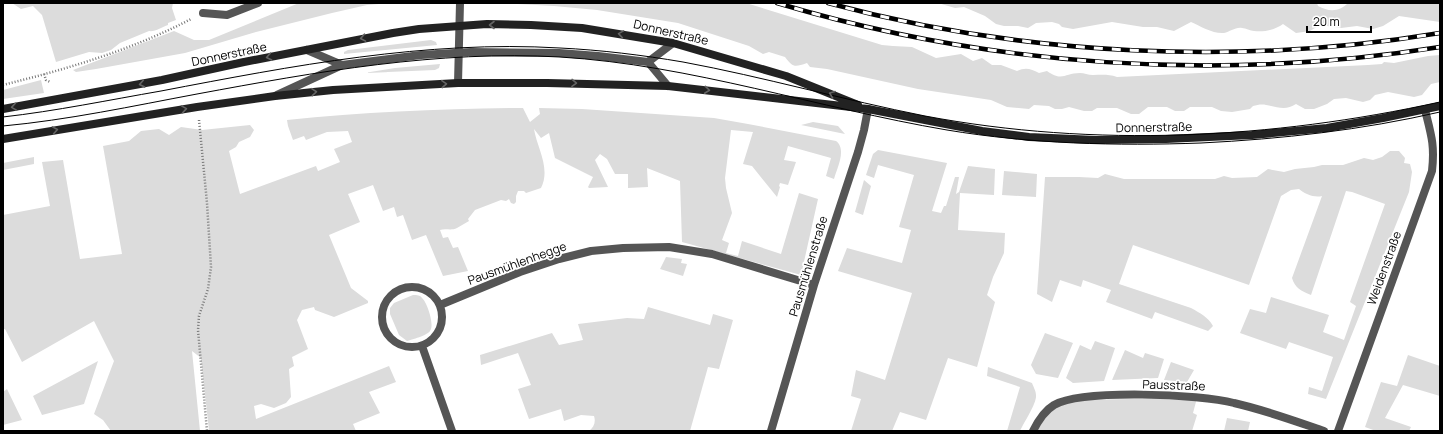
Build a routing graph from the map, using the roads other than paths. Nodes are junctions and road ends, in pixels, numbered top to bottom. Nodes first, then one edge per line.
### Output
1 (258, 3) edge
2 (460, 3) edge
3 (203, 13) road end
4 (460, 26) junction
5 (673, 43) junction
6 (307, 50) junction
7 (458, 53) junction
8 (648, 62) junction
9 (342, 65) junction
10 (458, 83) junction
11 (668, 86) junction
12 (275, 96) junction
13 (1440, 106) edge
14 (3, 109) edge
15 (868, 109) junction
16 (1425, 110) junction
17 (3, 139) edge
18 (814, 285) junction
19 (440, 305) junction
20 (422, 346) junction
21 (452, 431) edge
22 (771, 431) edge
23 (1033, 431) edge
24 (1324, 431) edge
25 (1338, 431) edge

1 - 3 street
2 - 4 street
5 -> 4 main road, Donnerstraße
4 -> 6 main road, Donnerstraße
4 - 7 street
5 - 8 street
15 -> 5 main road, Donnerstraße
6 - 9 street
6 -> 14 main road, Donnerstraße
7 - 8 street
7 - 9 street
7 - 10 street
8 - 11 street
9 - 12 street
10 -> 11 main road, Donnerstraße
12 -> 10 main road, Donnerstraße
11 -> 15 main road, Donnerstraße
17 -> 12 main road, Donnerstraße
13 - 16 main road, Donnerstraße
15 - 16 main road, Donnerstraße
15 - 18 street, Pausmühlenstraße
16 - 25 street, Weidenstraße
18 - 19 street, Pausmühlenhegge
18 - 22 street, Pausmühlenstraße
19 - 20 street
19 - 20 street
20 - 21 street
23 - 24 street, Pausstraße

